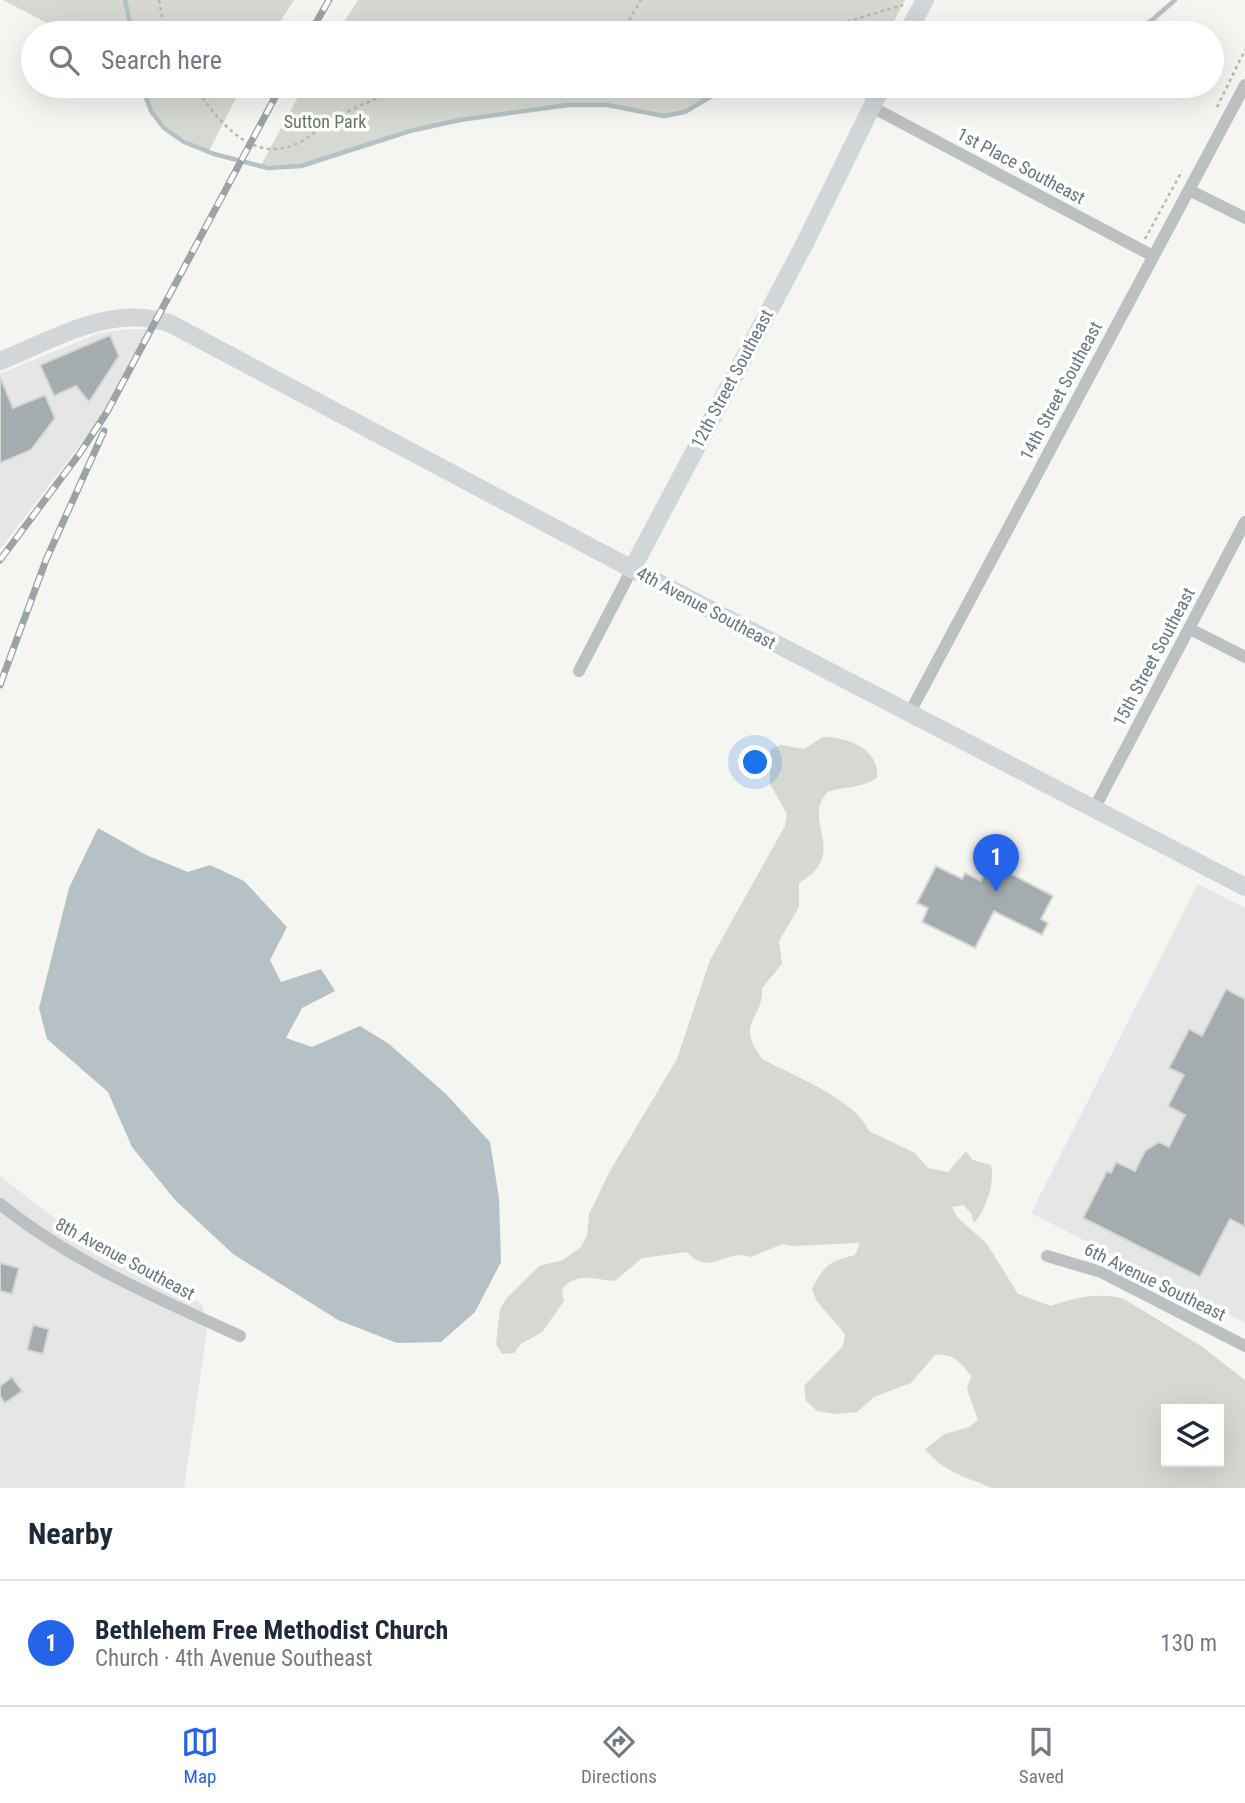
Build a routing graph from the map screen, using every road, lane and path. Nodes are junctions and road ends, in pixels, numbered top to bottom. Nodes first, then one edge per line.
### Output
1 (159, 0) edge
2 (641, 0) edge
3 (925, 0) edge
4 (907, 4) dead end
5 (162, 21) edge
6 (628, 21) edge
7 (849, 21) edge
8 (914, 21) edge
9 (1245, 50) edge
10 (1245, 85) edge
11 (1224, 92) edge
12 (202, 98) edge
13 (385, 98) edge
14 (876, 98) edge
15 (1221, 98) edge
16 (872, 107) junction
17 (1212, 116) dead end
18 (1183, 170) dead end
19 (1189, 190) junction
20 (1245, 218) edge
21 (1139, 249) junction
22 (1153, 256) junction
23 (0, 361) edge
24 (1245, 522) edge
25 (632, 569) junction
26 (1190, 629) junction
27 (1245, 657) edge
28 (579, 671) dead end
29 (909, 714) junction
30 (1094, 809) junction
31 (1245, 887) edge
32 (0, 1205) edge
33 (1047, 1256) dead end
34 (240, 1336) dead end
35 (1245, 1346) edge

1 - 5 path
2 - 6 path
3 - 8 street
4 - 7 path
9 - 11 path
10 - 19 street, 14th Street Southeast
12 - 13 path
14 - 16 street, 12th Street Southeast
15 - 17 path
16 - 21 street, 1st Place Southeast
16 - 25 street, 12th Street Southeast
18 - 21 path
19 - 20 street
19 - 22 street, 14th Street Southeast
21 - 22 street, 1st Place Southeast
22 - 29 street, 14th Street Southeast
23 - 25 street, 4th Avenue Southeast
24 - 26 street, 15th Street Southeast
25 - 28 street, 12th Street Southeast
25 - 29 street, 4th Avenue Southeast
26 - 27 street
26 - 30 street, 15th Street Southeast
29 - 30 street, 4th Avenue Southeast
30 - 31 street, 4th Avenue Southeast
32 - 34 street, 8th Avenue Southeast
33 - 35 street, 6th Avenue Southeast

